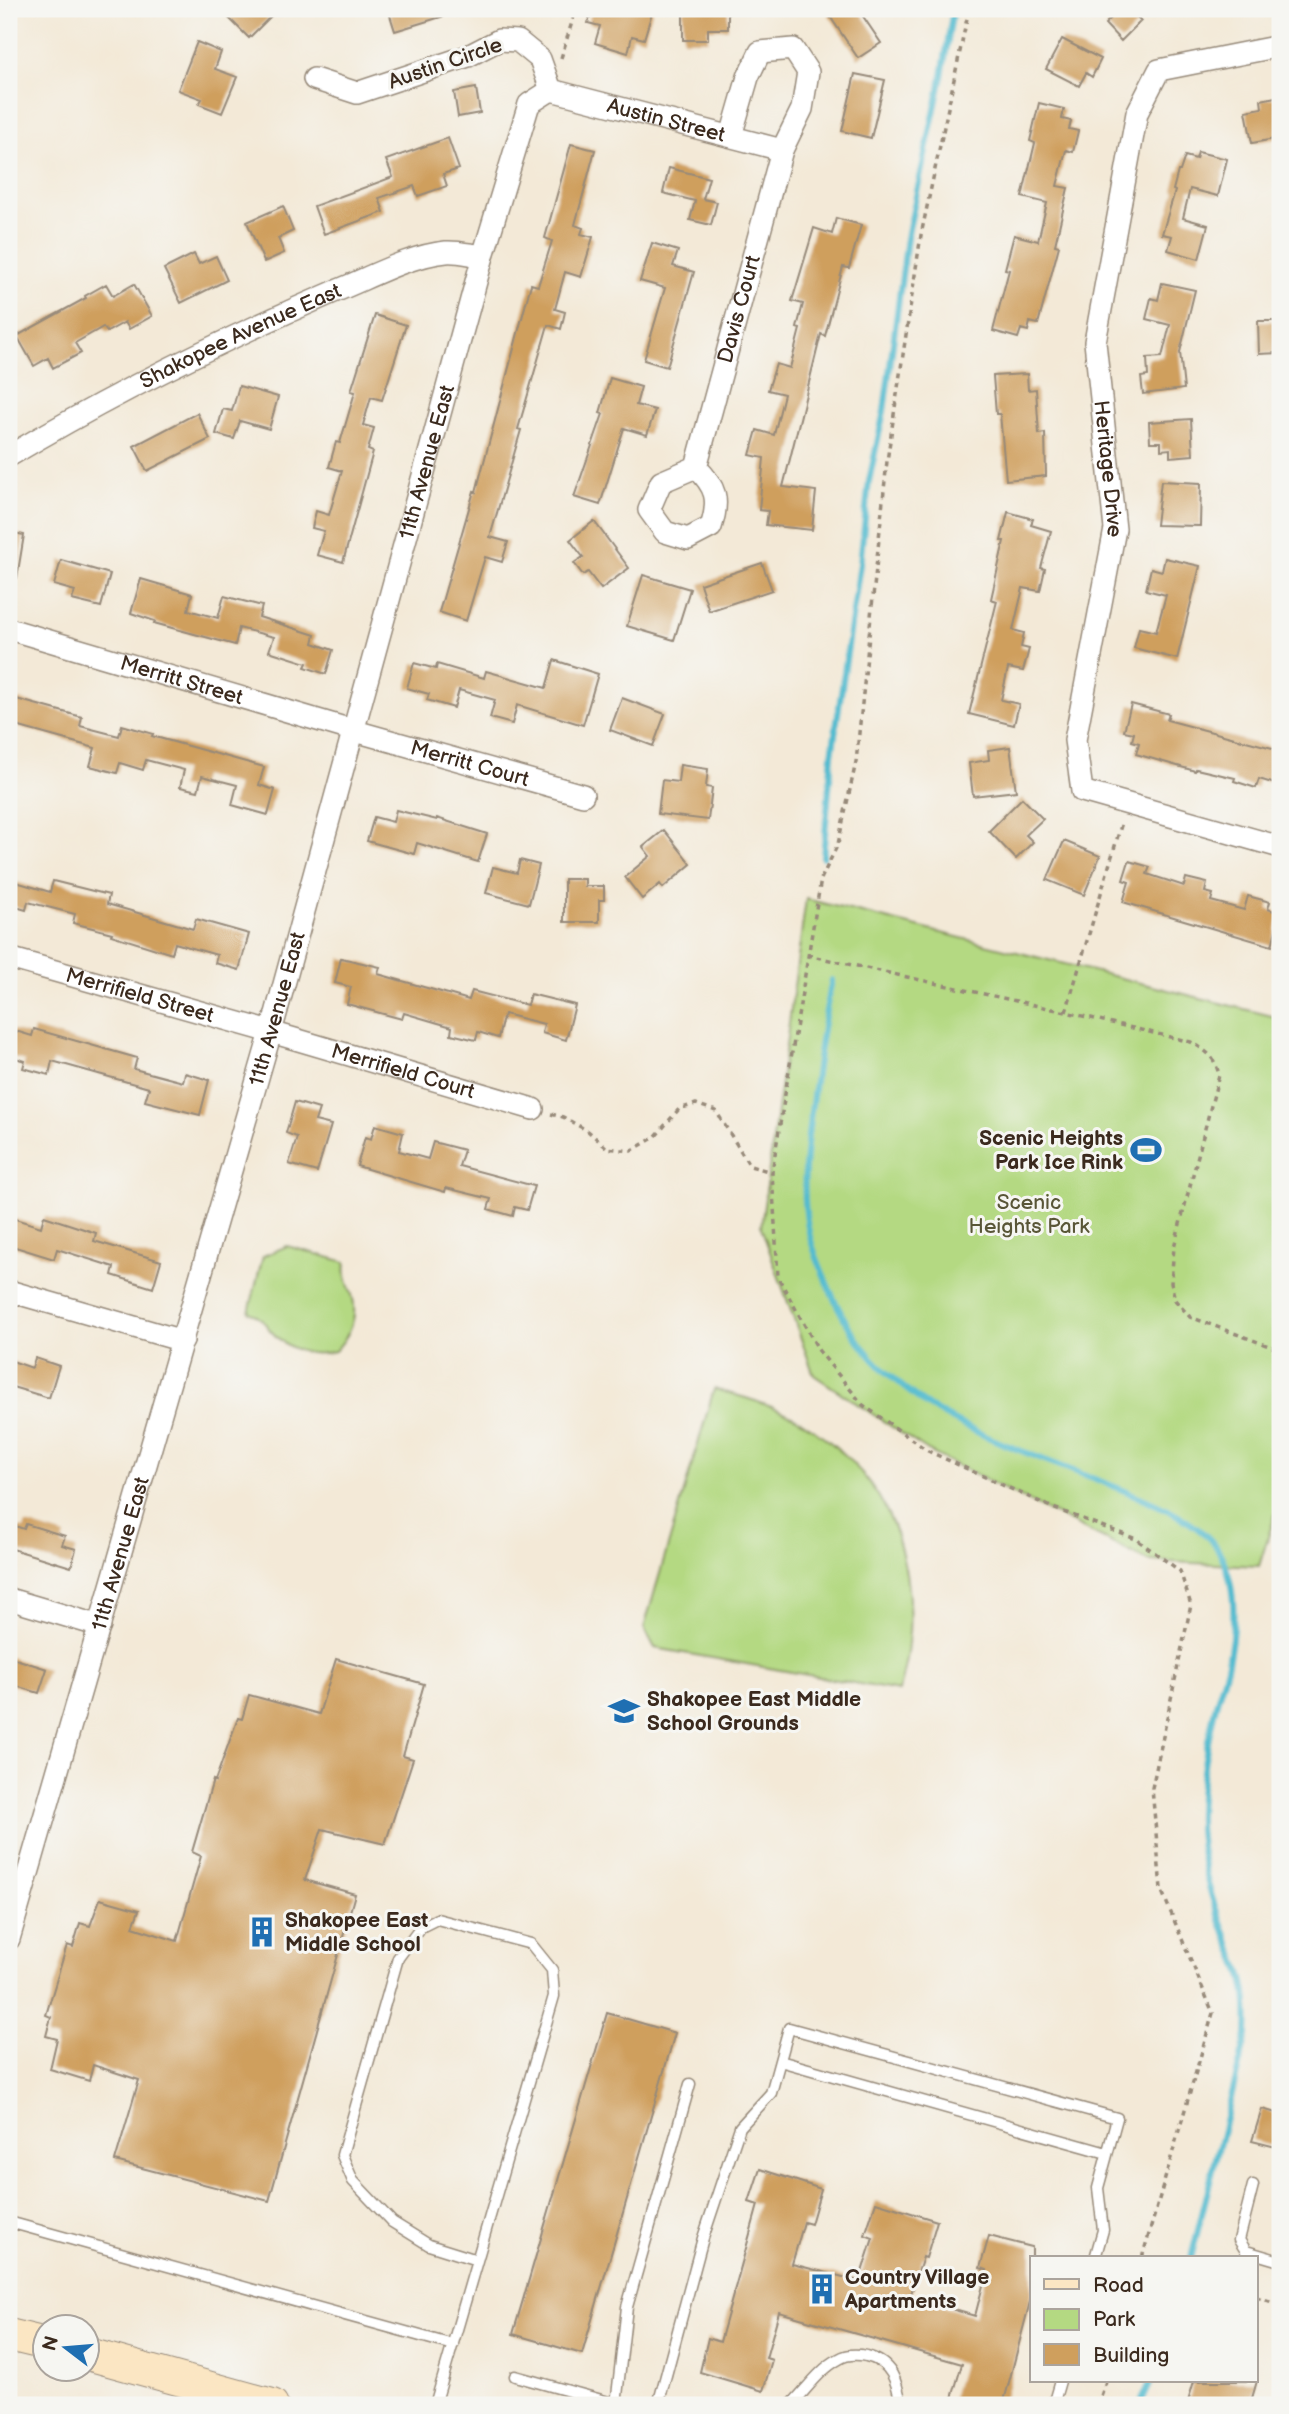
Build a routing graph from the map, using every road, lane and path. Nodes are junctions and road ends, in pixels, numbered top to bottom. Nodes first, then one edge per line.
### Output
1 (576, 9) edge
2 (969, 9) edge
3 (1280, 46) edge
4 (314, 79) dead end
5 (551, 90) junction
6 (732, 136) junction
7 (782, 150) junction
8 (483, 256) junction
9 (9, 456) edge
10 (696, 467) dead end
11 (9, 629) edge
12 (355, 732) junction
13 (583, 795) dead end
14 (1128, 803) junction
15 (1280, 847) edge
16 (807, 955) junction
17 (9, 958) edge
18 (1066, 1012) junction
19 (271, 1032) junction
20 (533, 1109) joint
21 (772, 1172) junction
22 (9, 1291) edge
23 (183, 1341) junction
24 (1280, 1350) edge
25 (9, 1599) edge
26 (100, 1626) junction
27 (13, 1907) edge
28 (9, 1939) edge
29 (780, 2060) junction
30 (690, 2084) dead end
31 (1108, 2153) junction
32 (1253, 2185) dead end
33 (9, 2222) edge
34 (1096, 2256) edge
35 (1143, 2256) edge
36 (477, 2260) junction
37 (1280, 2261) edge
38 (1258, 2298) edge
39 (1280, 2304) edge
40 (9, 2335) edge
41 (32, 2341) edge
42 (453, 2345) junction
43 (102, 2358) edge
44 (515, 2376) dead end
45 (1060, 2382) edge
46 (1106, 2382) edge
47 (272, 2405) edge
48 (435, 2405) edge
49 (616, 2405) edge
50 (658, 2405) edge
51 (791, 2405) edge
52 (901, 2405) edge
53 (1053, 2405) edge
54 (1098, 2405) edge

1 - 5 path
2 - 16 path
3 - 14 street, Heritage Drive
4 - 5 street, Austin Circle
5 - 6 street, Austin Street
5 - 8 street, 11th Avenue East
6 - 7 street, Austin Street
6 - 7 street, Davis Court
7 - 10 street, Davis Court
8 - 9 street, Shakopee Avenue East
8 - 12 street, 11th Avenue East
11 - 12 street, Merritt Street
12 - 13 street, Merritt Court
12 - 19 street, 11th Avenue East
14 - 15 street, Heritage Drive
14 - 18 path
16 - 18 path
16 - 21 path
17 - 19 street, Merrifield Street
18 - 24 path
19 - 20 street, Merrifield Court
19 - 23 street, 11th Avenue East
20 - 21 path
21 - 35 path
22 - 23 street
23 - 26 street, 11th Avenue East
25 - 26 street
26 - 27 street, 11th Avenue East
27 - 28 street, 11th Avenue East
29 - 31 lane
29 - 31 lane
29 - 50 lane
30 - 49 lane
31 - 34 lane
32 - 37 lane
33 - 42 lane
36 - 36 lane
36 - 42 lane
38 - 39 path
40 - 41 main road
42 - 48 lane
43 - 47 main road
44 - 49 lane
45 - 53 lane
46 - 54 path
51 - 52 lane

